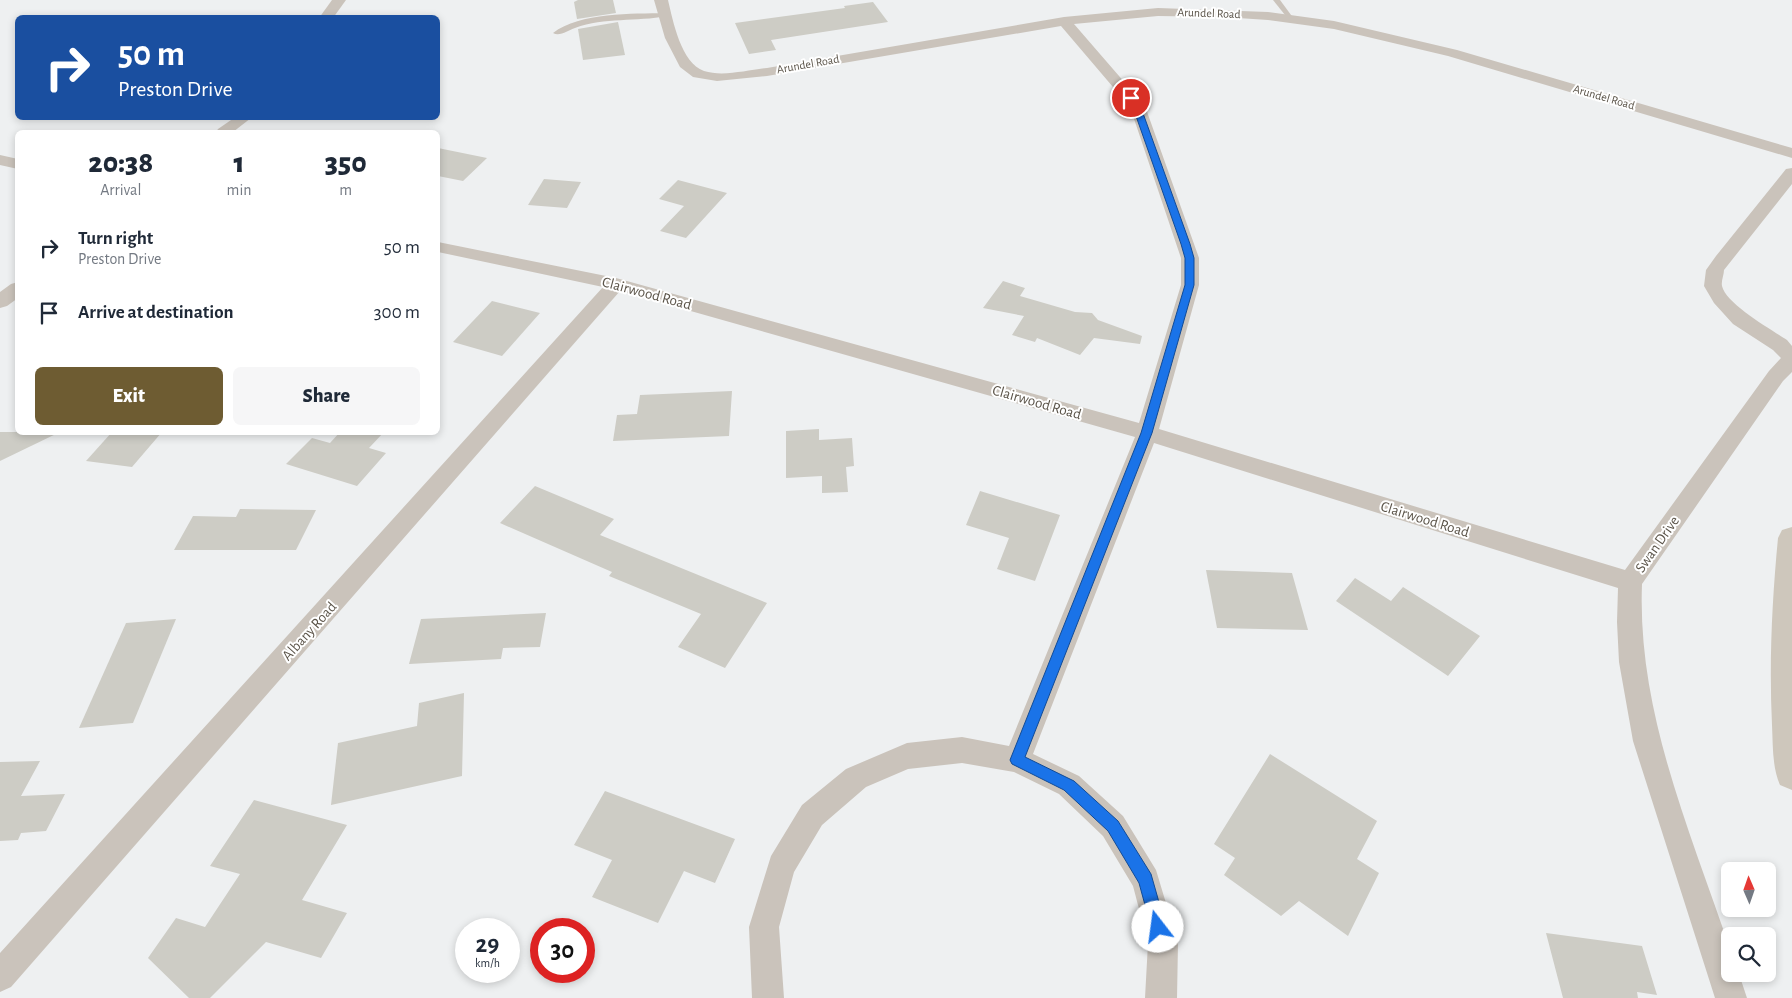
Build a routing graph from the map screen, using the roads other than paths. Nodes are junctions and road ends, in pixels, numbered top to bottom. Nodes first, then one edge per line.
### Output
1 (339, 0) edge
2 (661, 0) edge
3 (1276, 0) edge
4 (328, 15) edge
5 (665, 16) junction
6 (1291, 18) junction
7 (1064, 21) junction
8 (557, 33) dead end
9 (240, 120) edge
10 (227, 130) edge
11 (1792, 153) edge
12 (0, 160) edge
13 (15, 163) edge
14 (1792, 173) edge
15 (440, 247) edge
16 (616, 284) junction
17 (15, 290) edge
18 (0, 302) edge
19 (1147, 433) junction
20 (1792, 538) edge
21 (1630, 582) junction
22 (1017, 760) junction
23 (1792, 774) edge
24 (0, 976) edge
25 (768, 998) edge
26 (1161, 998) edge
27 (1731, 998) edge

1 - 4 street
2 - 5 street, Arundel Road
3 - 6 lane
5 - 7 street, Arundel Road
5 - 8 lane
6 - 7 street, Arundel Road
6 - 11 street, Arundel Road
7 - 19 street
9 - 10 street
12 - 13 street
14 - 21 street, Swan Drive
15 - 16 street, Clairwood Road
16 - 19 street, Clairwood Road
16 - 24 street, Albany Road
17 - 18 street
19 - 21 street, Clairwood Road
19 - 22 street
20 - 23 main road
21 - 27 street, Swan Drive
22 - 25 street
22 - 26 street

